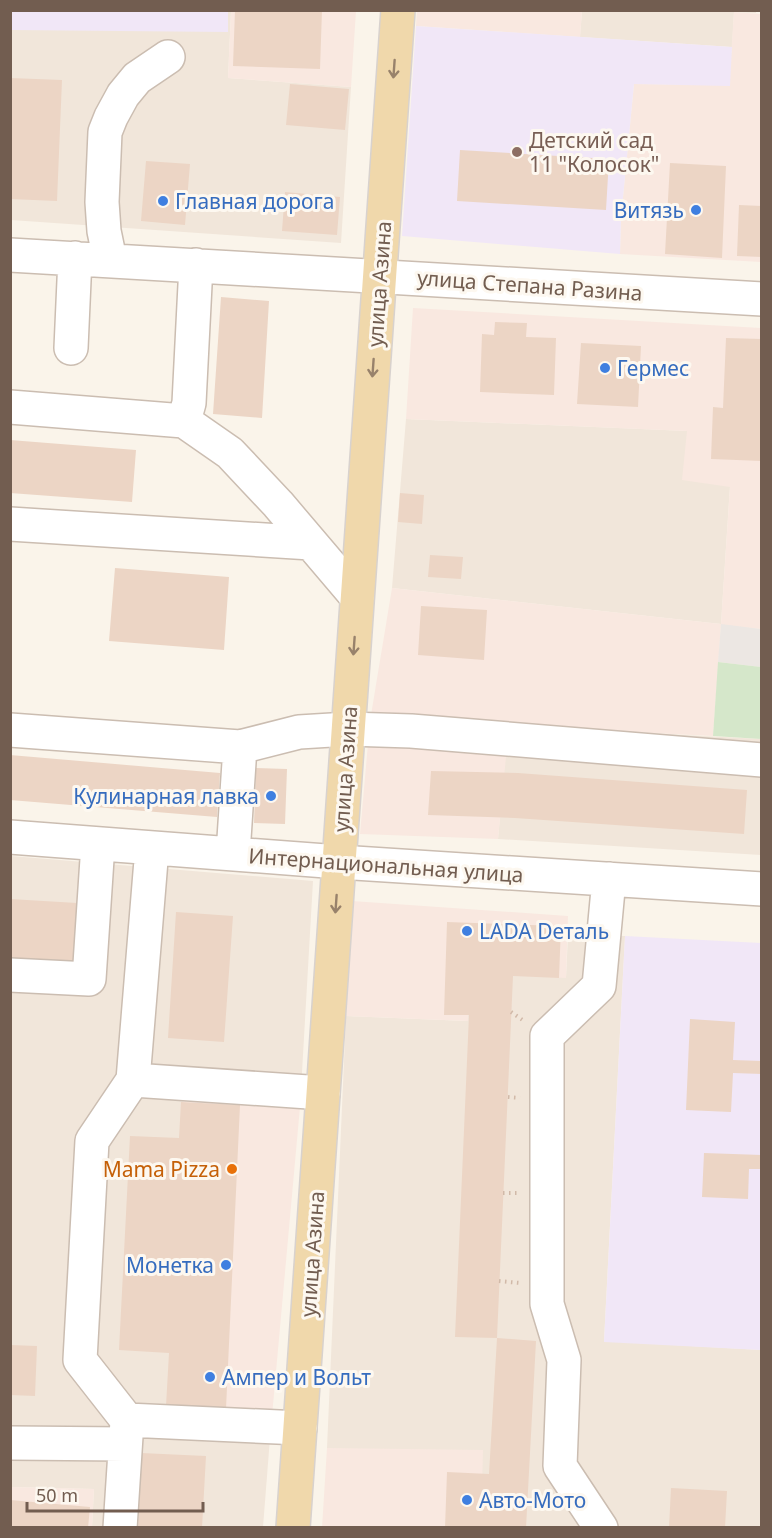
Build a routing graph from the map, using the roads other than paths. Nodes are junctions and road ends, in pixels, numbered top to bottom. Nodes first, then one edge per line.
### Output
1 (398, 10) edge
2 (168, 57) dead end
3 (10, 255) edge
4 (75, 258) junction
5 (110, 260) junction
6 (196, 265) junction
7 (380, 275) junction
8 (762, 299) edge
9 (71, 348) dead end
10 (10, 407) edge
11 (184, 421) junction
12 (10, 524) edge
13 (311, 543) junction
14 (357, 597) junction
15 (348, 729) junction
16 (10, 730) edge
17 (240, 747) junction
18 (762, 760) edge
19 (10, 837) edge
20 (98, 844) junction
21 (152, 849) junction
22 (233, 854) junction
23 (339, 862) junction
24 (609, 879) junction
25 (762, 889) edge
26 (10, 975) edge
27 (133, 1080) junction
28 (323, 1092) junction
29 (300, 1428) junction
30 (126, 1432) junction
31 (10, 1443) edge
32 (120, 1527) edge
33 (293, 1527) edge
34 (601, 1527) edge

1 -> 7 main road, улица Азина
2 - 5 street
3 - 4 street, улица Степана Разина
4 - 5 street, улица Степана Разина
4 - 9 street
5 - 6 street, улица Степана Разина
6 - 7 street, улица Степана Разина
6 - 11 street
7 - 8 street, улица Степана Разина
7 -> 14 main road, улица Азина
10 - 11 street
11 - 13 street
12 - 13 street
13 - 14 street
14 -> 15 main road, улица Азина
15 - 17 street
15 - 18 street
15 - 23 main road, улица Азина
16 - 17 street
17 - 22 street
19 - 20 street, Интернациональная улица
20 - 21 street, Интернациональная улица
20 - 26 street
21 - 22 street, Интернациональная улица
21 - 27 street
22 - 23 street, Интернациональная улица
23 - 24 street, Интернациональная улица
23 -> 28 main road, улица Азина
24 - 25 street, Интернациональная улица
24 - 34 street
27 - 28 street
27 - 30 street
28 - 29 main road, улица Азина
29 - 30 street
29 - 33 main road, улица Азина
30 - 31 street
30 - 32 street

